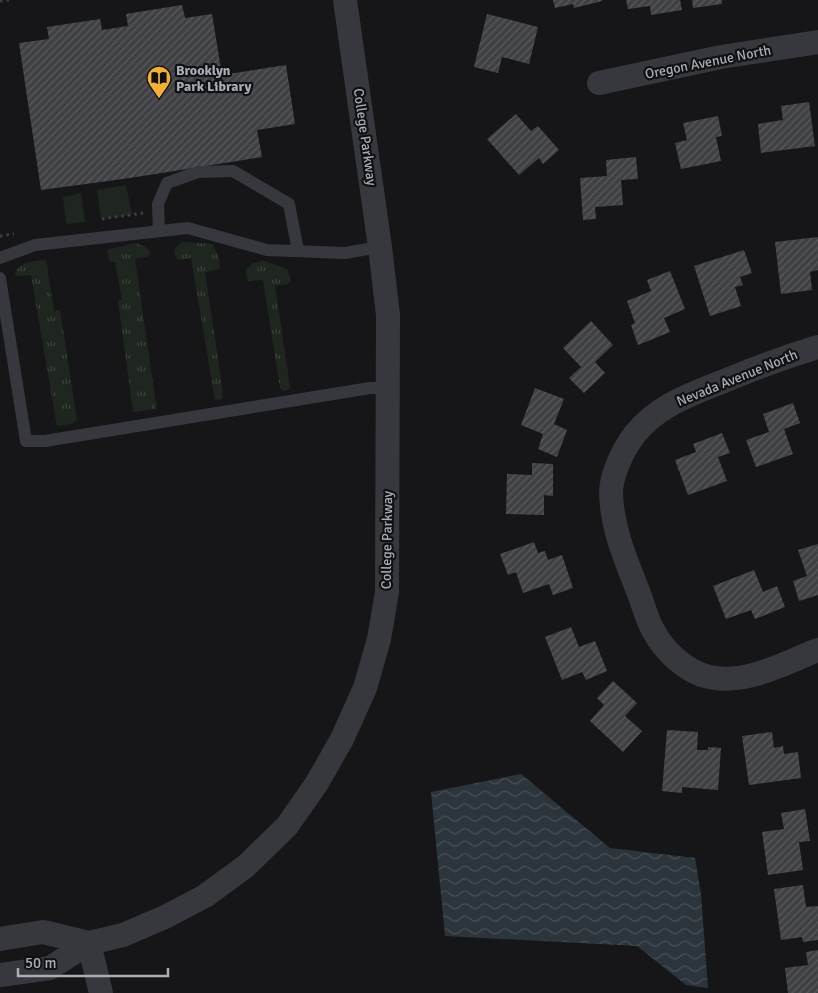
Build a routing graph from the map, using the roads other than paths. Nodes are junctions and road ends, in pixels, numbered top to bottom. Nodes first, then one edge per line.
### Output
1 (345, 0) edge
2 (818, 42) edge
3 (599, 83) dead end
4 (159, 231) junction
5 (380, 247) junction
6 (298, 251) junction
7 (0, 258) edge
8 (0, 278) edge
9 (818, 347) edge
10 (388, 388) junction
11 (817, 652) edge
12 (0, 939) edge
13 (89, 943) junction
14 (0, 975) edge
15 (101, 993) edge

1 - 5 street, College Parkway
2 - 3 street, Oregon Avenue North
4 - 6 lane
4 - 6 lane
4 - 7 lane
5 - 6 lane
5 - 10 street, College Parkway
8 - 10 lane
9 - 11 street, Nevada Avenue North
10 - 13 street, College Parkway
12 - 13 street, College Parkway
13 - 14 street, College Parkway
13 - 15 street

